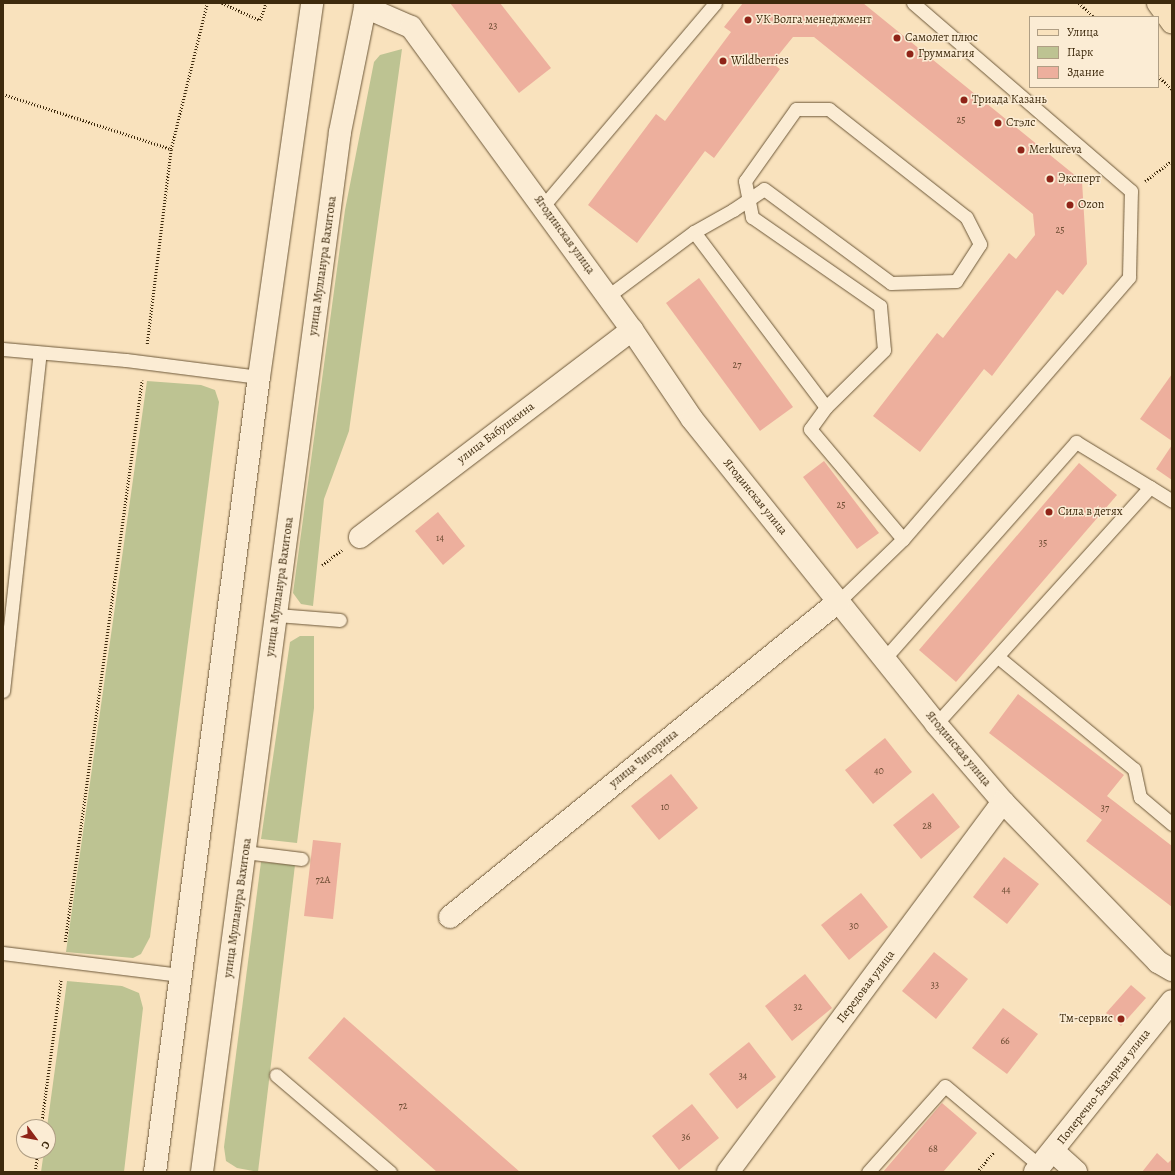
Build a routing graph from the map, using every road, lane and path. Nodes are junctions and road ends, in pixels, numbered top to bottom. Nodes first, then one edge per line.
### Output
1 (207, 3) edge
2 (222, 3) edge
3 (266, 3) edge
4 (312, 3) edge
5 (715, 3) edge
6 (913, 3) edge
7 (1079, 3) edge
8 (1158, 3) edge
9 (1161, 3) edge
10 (366, 5) edge
11 (1172, 11) edge
12 (1093, 16) edge
13 (1172, 22) edge
14 (1159, 77) edge
15 (1172, 89) edge
16 (3, 94) edge
17 (171, 149) junction
18 (1172, 161) edge
19 (1131, 191) junction
20 (543, 206) junction
21 (694, 232) junction
22 (608, 296) junction
23 (632, 330) junction
24 (3, 349) edge
25 (40, 353) junction
26 (145, 363) junction
27 (259, 377) junction
28 (826, 408) junction
29 (1150, 487) junction
30 (1172, 501) edge
31 (360, 537) dead end
32 (904, 540) junction
33 (839, 601) junction
34 (277, 615) junction
35 (340, 620) dead end
36 (998, 657) junction
37 (884, 659) junction
38 (3, 690) edge
39 (936, 724) junction
40 (1003, 802) junction
41 (1172, 824) edge
42 (245, 852) junction
43 (302, 860) dead end
44 (450, 917) dead end
45 (3, 952) edge
46 (63, 959) junction
47 (1172, 970) edge
48 (180, 975) junction
49 (1172, 1000) edge
50 (276, 1075) dead end
51 (42, 1119) edge
52 (1006, 1138) junction
53 (37, 1159) edge
54 (1042, 1163) edge
55 (35, 1172) edge
56 (155, 1172) edge
57 (202, 1172) edge
58 (390, 1172) edge
59 (728, 1172) edge
60 (868, 1172) edge
61 (977, 1172) edge
62 (1076, 1172) edge

1 - 17 path
2 - 3 path
4 - 27 street
5 - 20 lane
6 - 19 lane
7 - 12 path
8 - 13 main road
9 - 11 main road
10 - 20 street, Ягодинская улица
10 - 34 street, улица Мулланура Вахитова
14 - 15 path
16 - 17 path
17 - 26 path
18 - 19 path
19 - 32 lane
20 - 22 street, Ягодинская улица
21 - 22 lane
21 - 28 lane
21 - 28 lane
22 - 23 street, Ягодинская улица
23 - 31 street, улица Бабушкина
23 - 33 street, Ягодинская улица
24 - 25 lane
25 - 26 lane
25 - 38 lane
26 - 27 lane
26 - 46 path
27 - 48 street
28 - 32 lane
29 - 30 lane
29 - 36 lane
29 - 37 lane
32 - 33 lane
33 - 37 street, Ягодинская улица
33 - 44 street, улица Чигорина
34 - 35 lane
34 - 42 street, улица Мулланура Вахитова
36 - 39 lane
36 - 41 lane
37 - 39 street, Ягодинская улица
39 - 40 street, Ягодинская улица
40 - 47 street, Ягодинская улица
40 - 59 street, Передовая улица
42 - 43 lane
42 - 57 street, улица Мулланура Вахитова
45 - 46 lane
46 - 48 lane
46 - 51 path
48 - 56 street
49 - 54 street, Поперечно-Базарная улица
50 - 58 lane
52 - 54 lane
52 - 60 lane
52 - 61 path
53 - 55 path
54 - 62 street

